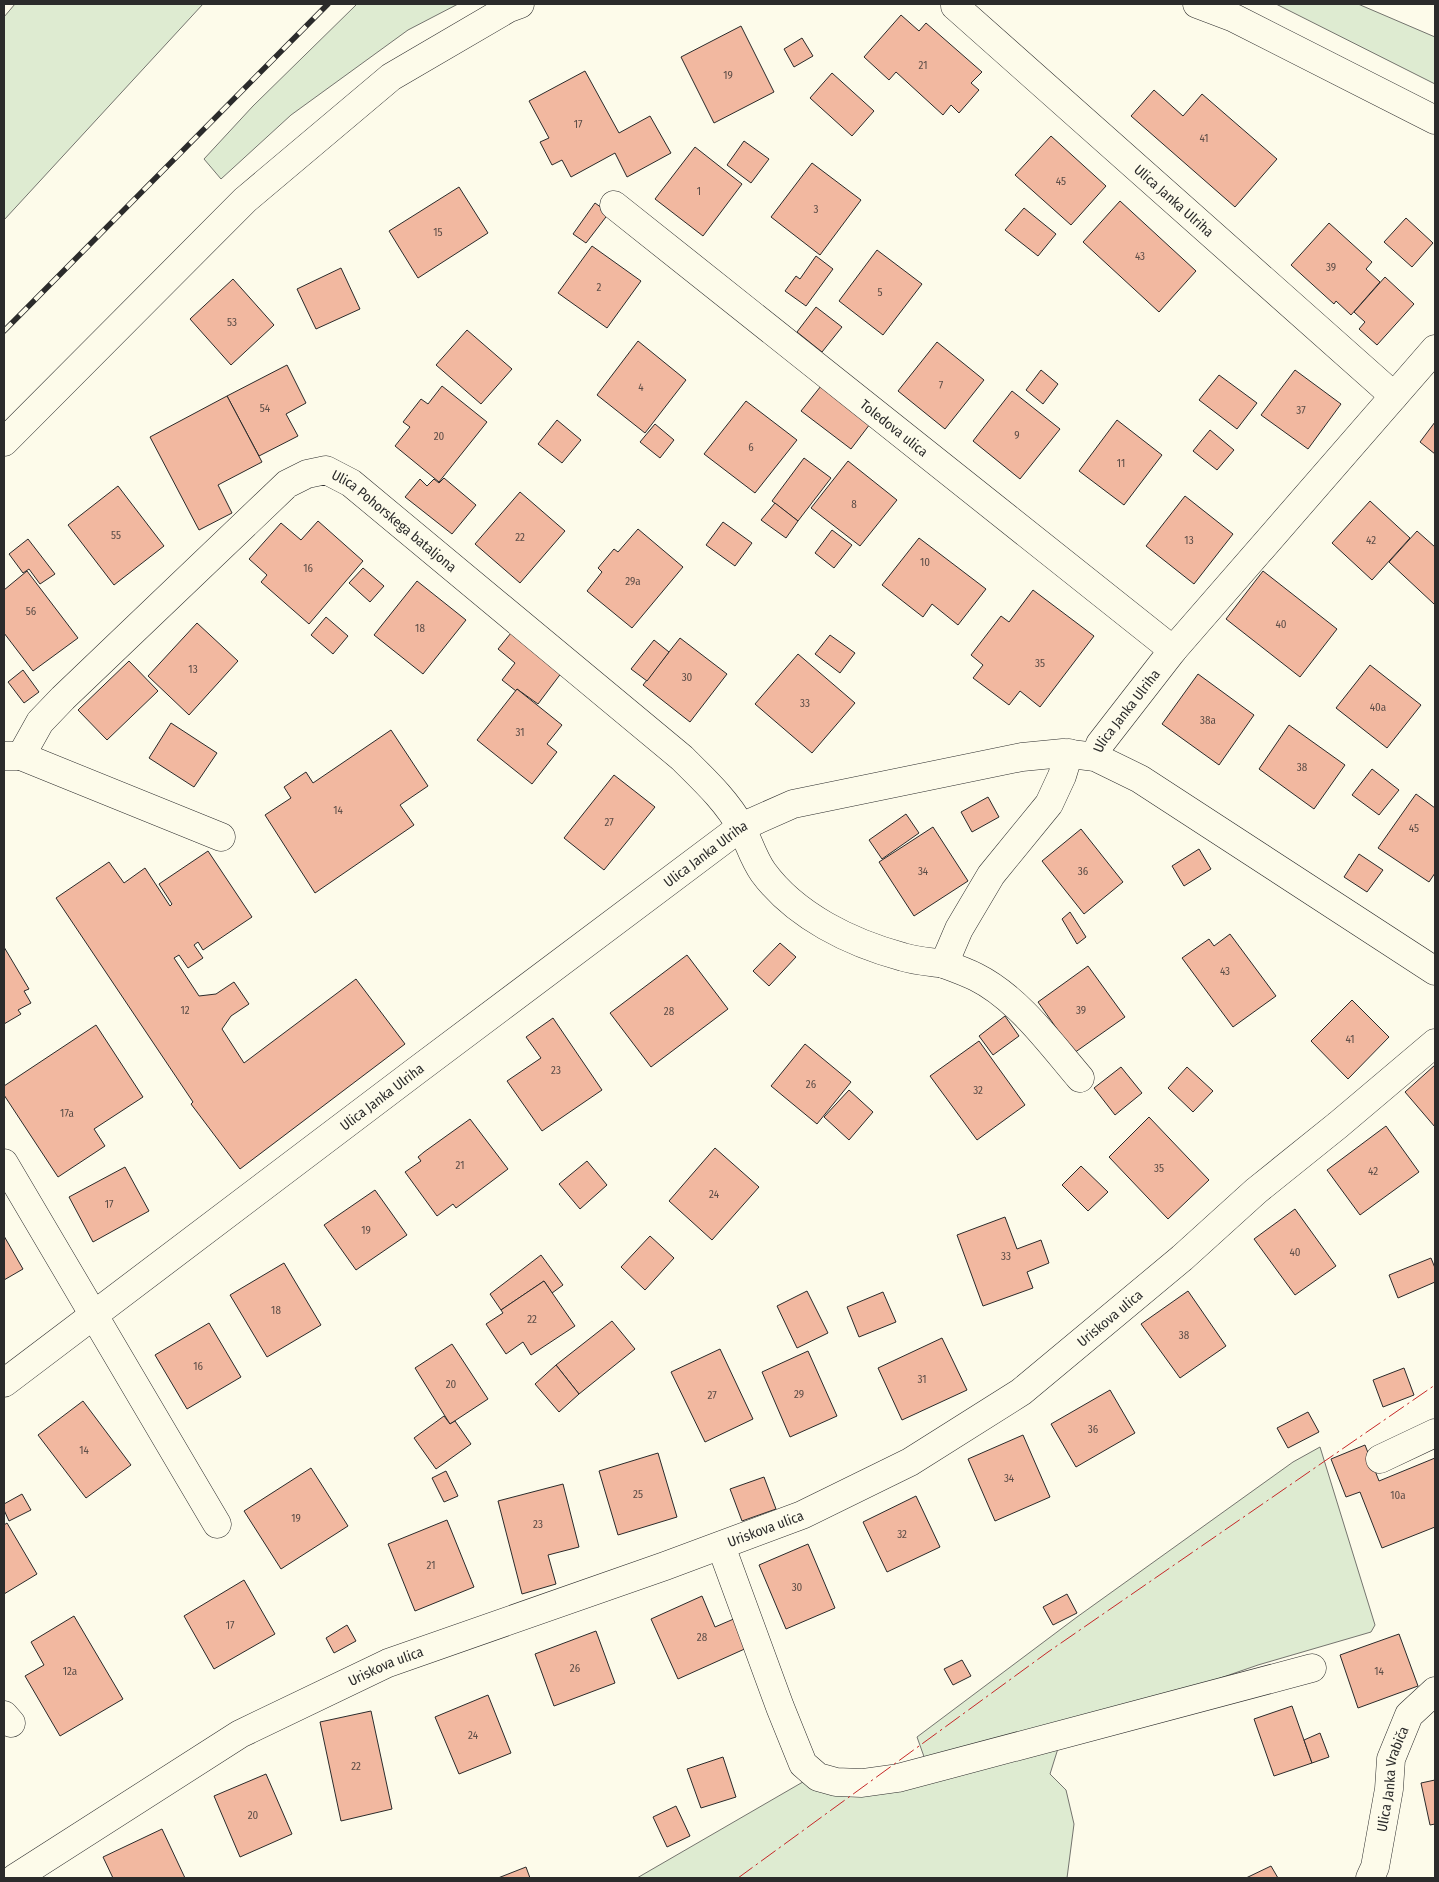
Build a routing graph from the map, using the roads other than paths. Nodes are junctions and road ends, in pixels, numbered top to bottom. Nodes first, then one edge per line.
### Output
1 (520, 4) edge
2 (955, 4) edge
3 (1196, 4) edge
4 (1435, 120) edge
5 (614, 205) dead end
6 (1435, 349) edge
7 (1394, 396) junction
8 (4, 442) edge
9 (1173, 650) junction
10 (1069, 753) junction
11 (12, 756) edge
12 (1096, 757) junction
13 (741, 827) junction
14 (221, 837) dead end
15 (944, 964) junction
16 (1435, 971) edge
17 (1435, 1043) edge
18 (1080, 1078) dead end
19 (4, 1163) edge
20 (95, 1314) junction
21 (4, 1383) edge
22 (1435, 1433) edge
23 (1380, 1458) dead end
24 (217, 1524) dead end
25 (721, 1546) junction
26 (1312, 1668) dead end
27 (1435, 1690) edge
28 (16, 1878) edge
29 (1370, 1878) edge

1 - 8 street
2 - 7 street, Ulica Janka Ulriha
3 - 4 street
5 - 9 street, Toledova ulica
6 - 7 street, Ulica Janka Ulriha
7 - 9 street, Ulica Janka Ulriha
9 - 12 street, Ulica Janka Ulriha
10 - 12 street, Ulica Janka Ulriha
10 - 13 street, Ulica Janka Ulriha
10 - 15 street
11 - 13 street, Ulica Pohorskega bataljona
11 - 14 street
12 - 16 street
13 - 15 street, Ulica Pohorskega bataljona
13 - 20 street, Ulica Janka Ulriha
15 - 18 street, Ulica Pohorskega bataljona
17 - 25 street, Uriskova ulica
19 - 20 street
20 - 21 street, Ulica Janka Ulriha
20 - 24 street
22 - 23 street
25 - 26 street
25 - 28 street, Uriskova ulica
27 - 29 street, Ulica Janka Vrabiča

